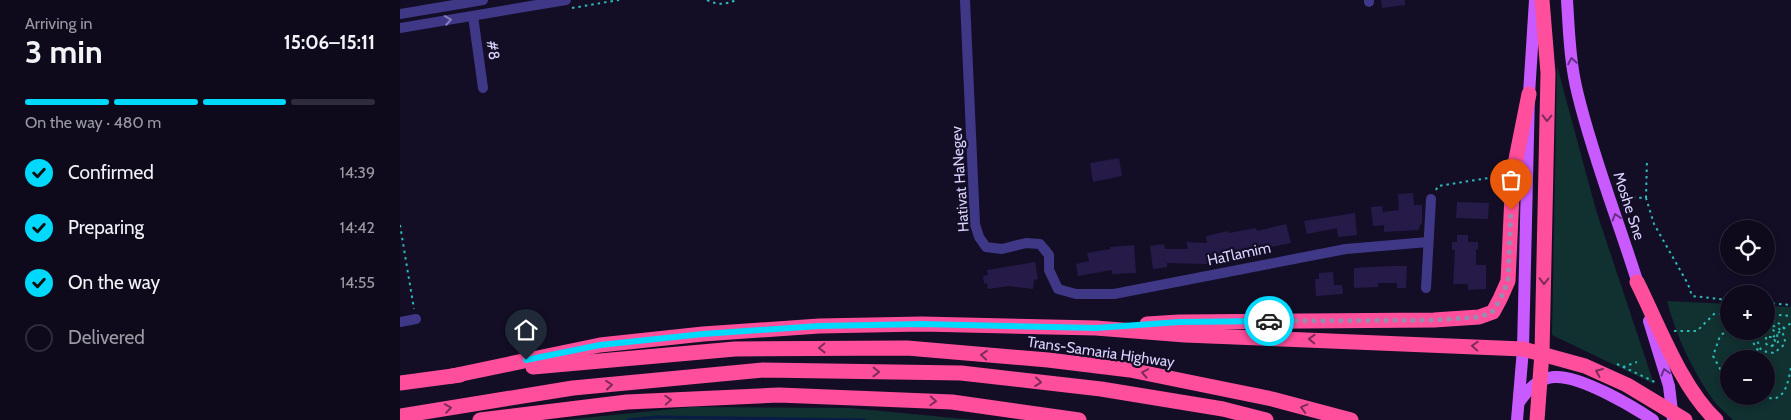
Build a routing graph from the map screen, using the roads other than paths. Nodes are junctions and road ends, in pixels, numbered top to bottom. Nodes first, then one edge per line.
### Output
1 (483, 0) edge
2 (566, 0) edge
3 (965, 0) edge
4 (1535, 0) edge
5 (1542, 0) edge
6 (1567, 0) edge
7 (400, 14) edge
8 (473, 16) junction
9 (400, 28) edge
10 (483, 88) dead end
11 (1529, 94) junction
12 (1431, 199) road end
13 (1428, 242) junction
14 (1637, 282) junction
15 (1426, 288) dead end
16 (1058, 290) joint
17 (416, 319) road end
18 (400, 322) edge
19 (1096, 328) junction
20 (1523, 349) junction
21 (1542, 353) junction
22 (452, 376) junction
23 (400, 382) edge
24 (1539, 382) junction
25 (1519, 402) junction
26 (400, 416) edge
27 (1677, 417) edge
28 (1063, 418) edge
29 (480, 420) edge
30 (1079, 420) edge
31 (1266, 420) edge
32 (1351, 420) edge
33 (1518, 420) edge
34 (1537, 420) edge
35 (1653, 420) edge
36 (1716, 420) edge

1 - 7 street
2 - 8 street
3 - 16 street, Hativat HaNegev
4 - 11 main road
5 -> 21 highway
14 -> 6 main road, Moshe Sne
9 -> 8 street
8 - 10 street, #8
11 - 19 highway
11 - 20 main road
12 - 13 street
13 - 15 street
13 - 16 street, HaTlamim
27 -> 14 main road, Moshe Sne
14 - 36 highway
17 - 18 street
20 -> 19 highway
19 - 22 highway
20 - 21 highway
20 - 25 main road
21 - 24 highway
27 -> 21 highway
22 - 23 highway
32 -> 22 highway, Trans-Samaria Highway
24 - 25 main road
24 - 34 highway
24 - 35 main road
25 - 33 main road
26 -> 31 highway
29 -> 28 highway
28 - 30 highway

